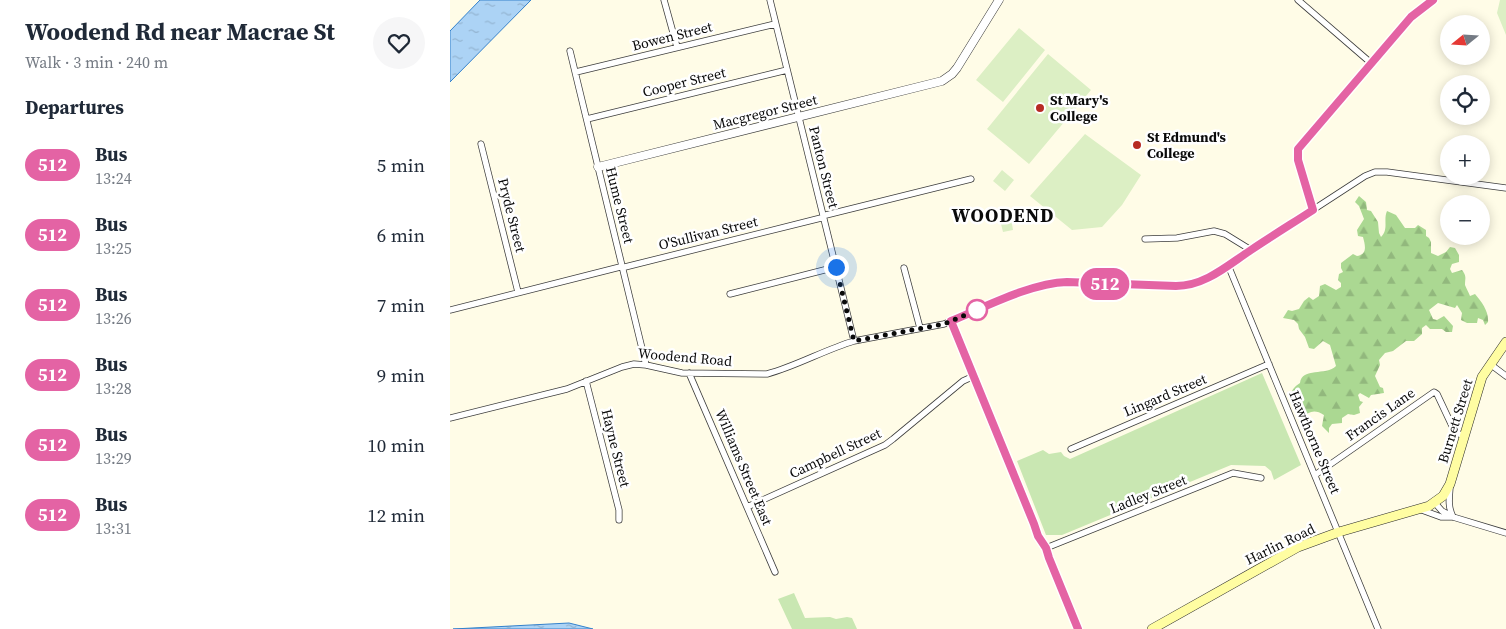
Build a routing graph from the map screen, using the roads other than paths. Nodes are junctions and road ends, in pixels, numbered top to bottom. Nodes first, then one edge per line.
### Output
1 (664, 0) edge
2 (770, 0) edge
3 (999, 0) edge
4 (1298, 0) edge
5 (1427, 1) edge
6 (775, 24) junction
7 (677, 47) junction
8 (570, 51) dead end
9 (1371, 63) junction
10 (787, 70) junction
11 (576, 72) junction
12 (799, 117) junction
13 (587, 119) junction
14 (481, 144) dead end
15 (598, 167) junction
16 (971, 178) dead end
17 (1506, 188) edge
18 (1313, 210) junction
19 (823, 216) junction
20 (1145, 239) dead end
21 (1251, 250) junction
22 (1228, 265) junction
23 (623, 267) junction
24 (836, 267) junction
25 (904, 268) dead end
26 (518, 292) junction
27 (730, 294) dead end
28 (450, 310) edge
29 (951, 321) junction
30 (920, 328) junction
31 (854, 341) junction
32 (1506, 342) edge
33 (1269, 364) junction
34 (1490, 364) junction
35 (646, 365) junction
36 (689, 373) junction
37 (974, 376) junction
38 (1506, 376) edge
39 (586, 382) junction
40 (450, 418) edge
41 (1464, 436) junction
42 (1072, 449) dead end
43 (1315, 475) junction
44 (1261, 478) dead end
45 (1450, 484) junction
46 (1435, 502) junction
47 (747, 507) junction
48 (1419, 509) junction
49 (1453, 517) junction
50 (619, 520) dead end
51 (1339, 532) junction
52 (1506, 533) edge
53 (1046, 548) junction
54 (775, 572) dead end
55 (1078, 629) edge
56 (1152, 629) edge
57 (1378, 629) edge

1 - 7 street
2 - 6 street, Panton Street
3 - 12 street, Macgregor Street
4 - 9 street
5 - 9 street
6 - 7 street, Bowen Street
6 - 10 street, Panton Street
7 - 11 street, Bowen Street
8 - 11 street, Hume Street
9 - 18 street
10 - 12 street, Panton Street
10 - 13 street, Cooper Street
11 - 13 street, Hume Street
12 - 15 street, Macgregor Street
12 - 19 street, Panton Street
13 - 15 street, Hume Street
14 - 26 street, Pryde Street
15 - 23 street, Hume Street
16 - 19 street, O'Sullivan Street
17 - 18 street, Woodend Road
18 - 21 street, Woodend Road
19 - 23 street, O'Sullivan Street
19 - 24 street, Panton Street
20 - 21 street
21 - 22 street, Woodend Road
22 - 29 street, Woodend Road
22 - 33 street, Hawthorne Street
23 - 26 street, O'Sullivan Street
23 - 35 street, Hume Street
24 - 27 street
24 - 31 street, Panton Street
25 - 30 street
26 - 28 street, O'Sullivan Street
29 - 30 street, Woodend Road
29 - 37 street
30 - 31 street, Woodend Road
31 - 36 street, Woodend Road
32 - 34 main road, Burnett Street
33 - 42 street, Lingard Street
33 - 43 street, Hawthorne Street
34 - 38 street
34 - 41 main road, Burnett Street
35 - 36 street, Woodend Road
35 - 39 street, Woodend Road
36 - 47 street, Williams Street East
37 - 47 street, Campbell Street
37 - 53 street
39 - 40 street, Woodend Road
39 - 50 street, Hayne Street
41 - 43 street, Francis Lane
41 - 45 main road, Burnett Street
43 - 51 street, Hawthorne Street
44 - 53 street, Ladley Street
45 - 46 main road, Harlin Road
45 - 49 street
46 - 48 main road, Harlin Road
46 - 49 street
47 - 54 street, Williams Street East
48 - 49 street
48 - 51 main road, Harlin Road
49 - 52 street
51 - 56 main road, Harlin Road
51 - 57 street, Hawthorne Street
53 - 55 street

